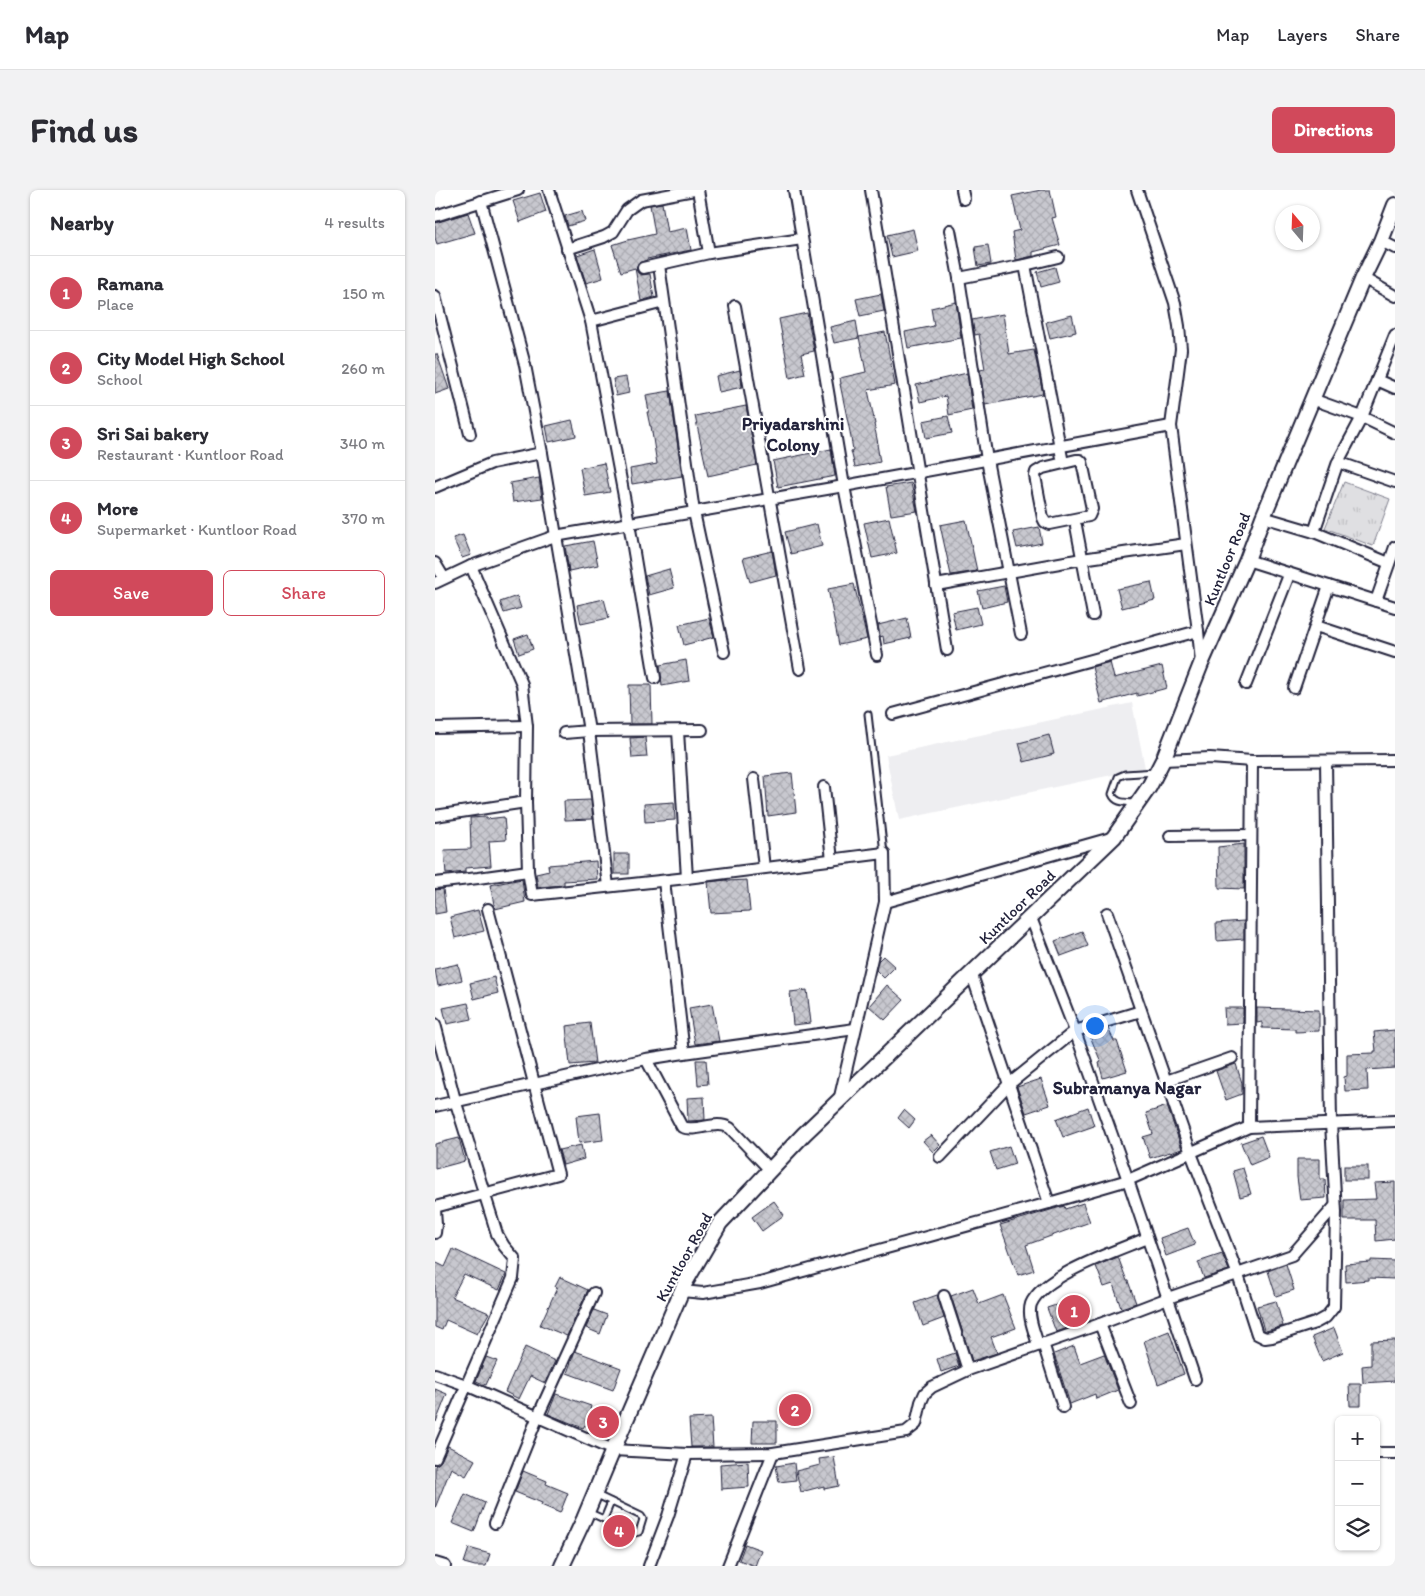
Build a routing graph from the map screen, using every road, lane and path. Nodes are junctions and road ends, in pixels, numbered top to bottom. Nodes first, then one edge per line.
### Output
1 (518, 190) edge
2 (549, 190) edge
3 (696, 190) edge
4 (794, 190) edge
5 (871, 190) edge
6 (1137, 190) edge
7 (481, 201) junction
8 (1395, 205) edge
9 (435, 216) edge
10 (950, 230) dead end
11 (802, 239) junction
12 (1381, 241) junction
13 (1395, 248) edge
14 (567, 249) junction
15 (709, 254) junction
16 (1058, 257) dead end
17 (659, 265) junction
18 (1025, 265) junction
19 (643, 268) dead end
20 (959, 278) junction
21 (1363, 278) junction
22 (435, 296) edge
23 (1395, 296) edge
24 (665, 302) junction
25 (735, 306) dead end
26 (591, 321) junction
27 (1395, 335) edge
28 (1377, 380) junction
29 (1395, 388) edge
30 (1312, 399) junction
31 (1362, 417) junction
32 (1171, 426) junction
33 (1395, 433) edge
34 (470, 434) dead end
35 (1059, 446) junction
36 (542, 453) junction
37 (987, 460) junction
38 (1338, 462) junction
39 (1063, 463) junction
40 (918, 472) junction
41 (1395, 482) edge
42 (844, 486) junction
43 (435, 487) edge
44 (769, 499) junction
45 (694, 512) junction
46 (1263, 517) junction
47 (629, 523) junction
48 (1076, 526) dead end
49 (1314, 532) junction
50 (555, 536) junction
51 (1186, 544) junction
52 (1395, 547) edge
53 (1082, 559) junction
54 (1247, 560) junction
55 (435, 563) edge
56 (1389, 563) junction
57 (471, 566) junction
58 (1009, 573) junction
59 (1289, 575) junction
60 (439, 580) edge
61 (936, 585) junction
62 (1329, 586) junction
63 (1376, 602) junction
64 (1395, 607) edge
65 (1093, 615) dead end
66 (1316, 626) junction
67 (1198, 631) junction
68 (1021, 634) dead end
69 (947, 650) dead end
70 (724, 652) dead end
71 (1395, 652) edge
72 (877, 655) dead end
73 (1201, 664) junction
74 (801, 669) dead end
75 (655, 678) dead end
76 (1247, 684) dead end
77 (1294, 688) dead end
78 (868, 714) dead end
79 (893, 714) dead end
80 (527, 726) junction
81 (435, 728) edge
82 (702, 730) dead end
83 (589, 731) junction
84 (678, 731) junction
85 (564, 733) dead end
86 (1395, 760) edge
87 (1252, 761) junction
88 (1327, 761) junction
89 (1160, 766) junction
90 (754, 779) dead end
91 (824, 787) dead end
92 (526, 802) junction
93 (1139, 803) junction
94 (435, 816) edge
95 (1251, 835) junction
96 (1170, 836) dead end
97 (1114, 837) junction
98 (884, 853) junction
99 (832, 860) junction
100 (765, 868) junction
101 (528, 871) junction
102 (687, 878) junction
103 (664, 880) junction
104 (435, 883) edge
105 (608, 886) junction
106 (885, 902) junction
107 (488, 909) dead end
108 (1107, 913) dead end
109 (1031, 918) junction
110 (972, 975) junction
111 (1141, 1011) junction
112 (435, 1024) edge
113 (855, 1030) junction
114 (1075, 1031) junction
115 (684, 1053) junction
116 (1232, 1058) dead end
117 (647, 1059) junction
118 (1166, 1081) junction
119 (535, 1084) junction
120 (1008, 1085) junction
121 (455, 1100) junction
122 (839, 1102) junction
123 (435, 1106) edge
124 (1395, 1121) edge
125 (1331, 1123) junction
126 (1249, 1127) junction
127 (1191, 1152) junction
128 (941, 1157) dead end
129 (770, 1170) junction
130 (1128, 1180) junction
131 (484, 1194) junction
132 (1049, 1203) junction
133 (1335, 1206) junction
134 (435, 1208) edge
135 (435, 1233) edge
136 (1147, 1238) junction
137 (1238, 1275) junction
138 (682, 1291) junction
139 (594, 1293) dead end
140 (945, 1296) dead end
141 (1168, 1298) junction
142 (1100, 1324) junction
143 (1041, 1344) junction
144 (968, 1370) junction
145 (435, 1374) edge
146 (1195, 1378) dead end
147 (466, 1385) junction
148 (1131, 1404) dead end
149 (1063, 1407) dead end
150 (538, 1416) junction
151 (613, 1450) junction
152 (773, 1453) junction
153 (1380, 1453) edge
154 (1395, 1453) edge
155 (687, 1454) junction
156 (435, 1458) edge
157 (595, 1494) junction
158 (611, 1502) junction
159 (587, 1512) junction
160 (604, 1520) junction
161 (495, 1523) dead end
162 (435, 1563) edge
163 (445, 1566) edge
164 (561, 1566) edge
165 (649, 1566) edge
166 (728, 1566) edge

1 - 7 street
2 - 14 street
3 - 14 street
3 - 15 street
4 - 11 street
5 - 40 street
6 - 32 street
7 - 9 street
7 - 36 street
8 - 12 street, Kuntloor Road
10 - 20 street
11 - 15 street
11 - 42 street
12 - 13 street
12 - 21 street, Kuntloor Road
14 - 26 street
15 - 17 street
16 - 18 street
17 - 19 street
17 - 24 street
18 - 20 street
18 - 35 street
20 - 37 street
21 - 23 street
21 - 30 street, Kuntloor Road
22 - 34 street
24 - 26 street
24 - 45 street
25 - 44 street
26 - 47 street
27 - 28 street
28 - 29 street
28 - 31 street
30 - 31 street
30 - 46 street, Kuntloor Road
31 - 33 street
31 - 38 street
32 - 35 street
32 - 51 street
35 - 37 street
35 - 39 street
36 - 43 street
36 - 50 street
37 - 40 street
37 - 58 street
38 - 41 street
38 - 49 street
39 - 39 street
40 - 42 street
40 - 61 street
42 - 44 street
42 - 72 street
44 - 45 street
44 - 74 street
45 - 47 street
45 - 70 street
46 - 49 street
46 - 54 street, Kuntloor Road
47 - 50 street
47 - 75 street
48 - 53 street
49 - 56 street
50 - 57 street
50 - 83 street
51 - 53 street
51 - 67 street
52 - 56 street
53 - 58 street
53 - 65 street
54 - 59 street
54 - 73 street, Kuntloor Road
55 - 60 street
56 - 63 street
57 - 60 street
57 - 80 street
58 - 61 street
58 - 68 street
59 - 62 street
59 - 76 street
61 - 69 street
62 - 63 street
62 - 66 street
63 - 64 street
66 - 71 street
66 - 77 street
67 - 73 street
67 - 79 street
73 - 89 street, Kuntloor Road
78 - 98 lane
80 - 81 street
80 - 92 street
82 - 84 street
83 - 84 street
83 - 85 street
83 - 105 street
84 - 102 street
86 - 88 street
87 - 88 street
87 - 89 street
87 - 95 street
88 - 125 street
89 - 93 street, Kuntloor Road
89 - 93 lane
90 - 100 street
91 - 99 street
92 - 94 street
92 - 101 street
93 - 97 street, Kuntloor Road
95 - 96 street
95 - 126 street
97 - 106 street
97 - 109 street, Kuntloor Road
98 - 99 street
98 - 106 street
99 - 100 street
100 - 102 street
101 - 104 street
101 - 105 street
102 - 103 street
103 - 105 street
103 - 115 street
106 - 113 street
107 - 119 street
108 - 111 street
109 - 110 street, Kuntloor Road
109 - 114 street
110 - 120 street
110 - 122 street, Kuntloor Road
111 - 114 street
111 - 118 street
112 - 121 street
113 - 115 street
113 - 122 street
114 - 120 street
114 - 130 street
115 - 117 street
116 - 118 street
117 - 119 street
117 - 129 street
118 - 127 street
119 - 121 street
119 - 131 street
120 - 128 street
120 - 132 street
121 - 123 street
121 - 131 street
122 - 129 street, Kuntloor Road
124 - 125 street
125 - 126 street
125 - 133 street
126 - 127 street
127 - 130 street
127 - 137 street
129 - 138 street, Kuntloor Road
130 - 132 street
130 - 136 street
131 - 134 street
131 - 147 street
132 - 138 street
133 - 137 street
133 - 137 street
134 - 135 street
136 - 141 street
136 - 143 street
137 - 141 street
138 - 151 street, Kuntloor Road
139 - 150 street
140 - 144 street
141 - 142 street
141 - 146 street
142 - 143 street
142 - 148 street
143 - 144 street
143 - 149 street
144 - 152 street
145 - 147 street
147 - 150 street
147 - 156 street
150 - 151 street
150 - 161 street
151 - 155 street
151 - 157 street, Kuntloor Road
152 - 155 street
152 - 166 street
153 - 154 street
155 - 165 street
157 - 158 lane
157 - 159 street, Kuntloor Road
158 - 160 lane
158 - 160 lane
159 - 160 lane
159 - 164 street, Kuntloor Road
162 - 163 street

